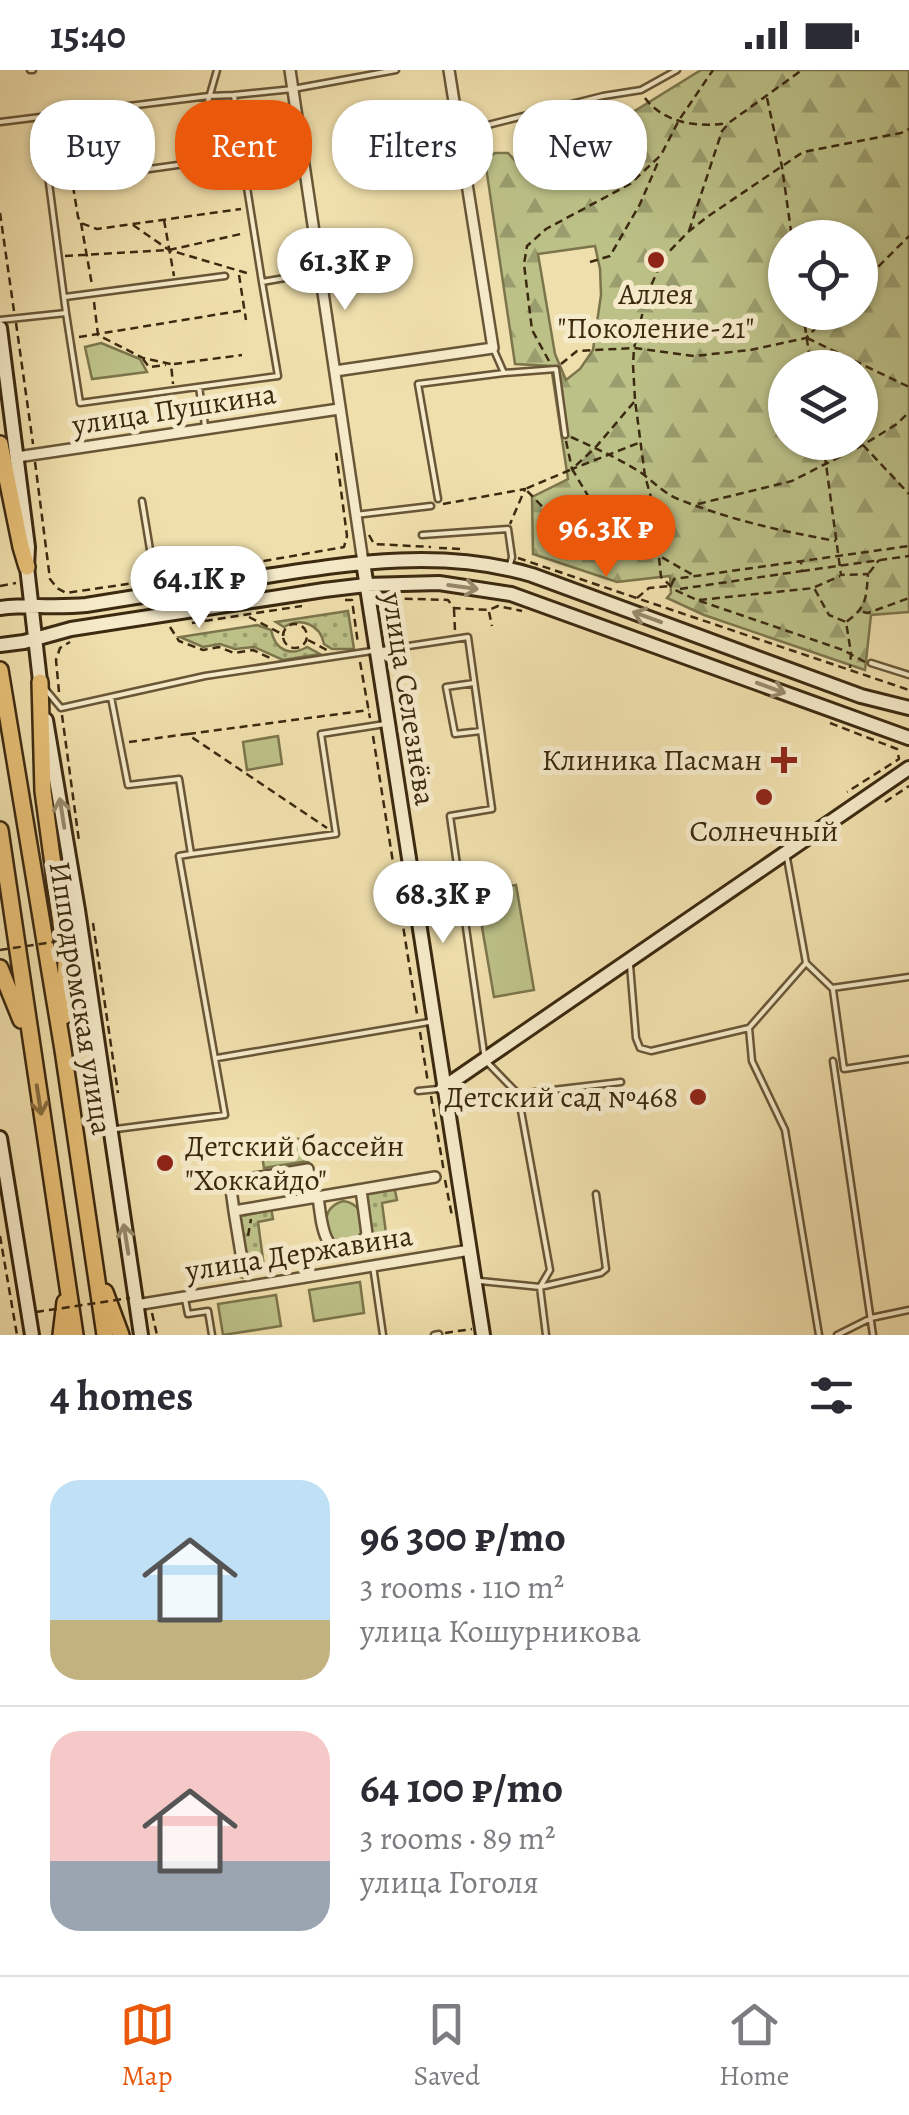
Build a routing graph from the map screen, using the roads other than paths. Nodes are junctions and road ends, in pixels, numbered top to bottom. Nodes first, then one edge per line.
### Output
1 (217, 70) edge
2 (290, 70) edge
3 (396, 70) edge
4 (449, 70) edge
5 (678, 70) edge
6 (293, 89) junction
7 (234, 95) junction
8 (209, 96) junction
9 (208, 100) edge
10 (235, 100) edge
11 (454, 100) edge
12 (155, 103) edge
13 (30, 118) edge
14 (0, 122) edge
15 (493, 124) edge
16 (50, 190) edge
17 (249, 190) edge
18 (469, 190) edge
19 (319, 272) junction
20 (224, 276) dead end
21 (262, 282) junction
22 (64, 297) junction
23 (66, 313) junction
24 (0, 324) edge
25 (494, 348) junction
26 (335, 371) junction
27 (504, 374) junction
28 (199, 386) junction
29 (201, 402) dead end
30 (339, 409) junction
31 (204, 417) dead end
32 (205, 429) junction
33 (565, 435) road end
34 (0, 444) edge
35 (17, 457) junction
36 (438, 499) dead end
37 (142, 502) dead end
38 (431, 506) road end
39 (356, 514) junction
40 (422, 536) dead end
41 (363, 562) junction
42 (510, 568) junction
43 (24, 577) junction
44 (366, 585) junction
45 (154, 587) junction
46 (32, 605) junction
47 (5, 608) edge
48 (35, 638) junction
49 (4, 644) edge
50 (383, 650) junction
51 (871, 663) road end
52 (0, 670) edge
53 (909, 675) edge
54 (40, 682) junction
55 (474, 684) junction
56 (112, 697) junction
57 (909, 708) edge
58 (388, 724) junction
59 (481, 732) junction
60 (909, 738) edge
61 (909, 768) edge
62 (0, 830) edge
63 (786, 853) junction
64 (191, 854) junction
65 (629, 960) junction
66 (806, 963) junction
67 (0, 968) edge
68 (909, 977) edge
69 (832, 988) junction
70 (426, 1023) junction
71 (749, 1028) junction
72 (31, 1048) junction
73 (63, 1050) junction
74 (216, 1058) junction
75 (909, 1059) edge
76 (485, 1060) junction
77 (834, 1061) dead end
78 (621, 1082) dead end
79 (437, 1089) junction
80 (418, 1092) dead end
81 (518, 1094) junction
82 (109, 1130) junction
83 (0, 1138) edge
84 (446, 1175) junction
85 (361, 1190) junction
86 (596, 1194) dead end
87 (315, 1197) junction
88 (234, 1210) junction
89 (470, 1250) junction
90 (373, 1266) junction
91 (243, 1270) joint
92 (95, 1272) junction
93 (475, 1281) junction
94 (67, 1283) junction
95 (246, 1287) junction
96 (540, 1287) junction
97 (184, 1297) junction
98 (137, 1302) junction
99 (909, 1310) edge
100 (871, 1318) junction
101 (32, 1335) edge
102 (61, 1335) edge
103 (75, 1335) edge
104 (105, 1335) edge
105 (121, 1335) edge
106 (141, 1335) edge
107 (212, 1335) edge
108 (383, 1335) edge
109 (483, 1335) edge
110 (546, 1335) edge
111 (818, 1335) edge
112 (837, 1335) edge
113 (873, 1335) edge

1 - 8 lane
2 - 6 street, улица Селезнёва
3 - 6 lane
4 - 11 street
5 - 15 lane
6 - 7 lane
6 - 19 street, улица Селезнёва
7 - 8 lane
7 - 10 lane
8 - 9 lane
8 - 12 lane
13 - 14 lane
16 - 22 lane
17 - 21 lane
18 - 25 street
19 - 21 lane
19 - 26 street, улица Селезнёва
20 - 22 lane
21 - 28 lane
22 - 23 lane
23 - 24 lane
23 - 28 lane
24 - 35 street
25 - 26 street
25 - 27 lane
26 - 30 street, улица Селезнёва
27 - 33 lane
27 - 36 lane
28 - 29 lane
30 - 32 street, улица Пушкина
30 - 39 street, улица Селезнёва
31 - 32 lane
32 - 35 street, улица Пушкина
34 - 43 highway
35 - 43 street
37 - 45 lane
38 - 39 lane
39 - 41 street, улица Селезнёва
40 - 42 lane
41 - 42 street
41 - 44 street, улица Селезнёва
41 - 45 street
57 -> 42 street
43 - 46 street
44 - 48 street
44 - 50 street, улица Селезнёва
44 -> 60 street
45 - 46 street
46 - 47 street
46 - 48 street
48 - 49 street
48 - 54 street
50 - 55 lane
50 - 56 lane
50 - 58 street, улица Селезнёва
51 - 53 lane
52 - 73 highway, Ипподромская улица
54 - 56 lane
54 - 73 highway
82 -> 54 street
55 - 59 lane
55 - 59 lane
56 - 64 lane
58 - 64 lane
58 - 70 street, улица Селезнёва
59 - 76 lane
61 - 63 street
62 - 72 highway, Ипподромская улица
63 - 65 street
63 - 66 lane
64 - 74 lane
65 - 71 lane
65 - 76 street
66 - 69 lane
66 - 71 lane
67 - 72 highway
68 - 69 lane
69 - 75 lane
70 - 74 lane
70 - 79 street, улица Селезнёва
71 - 111 lane
72 -> 94 highway, Ипподромская улица
73 - 92 highway, Ипподромская улица
74 - 82 lane
76 - 79 street
76 - 81 lane
77 - 100 lane
78 - 81 lane
79 - 80 lane
79 - 84 street, улица Селезнёва
81 - 96 lane
98 -> 82 street
83 - 101 street
84 - 85 street
84 - 89 street, улица Селезнёва
85 - 87 street
85 - 87 street
86 - 96 lane
87 - 88 street
87 - 88 street
88 - 91 street
89 - 90 street, улица Державина
89 - 93 street, улица Селезнёва
90 - 95 street, улица Державина
90 - 108 lane
91 - 95 lane
92 - 104 highway, Ипподромская улица
92 - 105 highway
93 - 96 lane
93 - 109 street, улица Селезнёва
94 - 102 highway
94 - 103 highway, Ипподромская улица
95 - 97 street, улица Державина
96 - 110 lane
97 - 98 street, улица Державина
97 - 107 lane
98 - 106 street
99 - 100 lane
100 - 112 lane
100 - 113 lane

